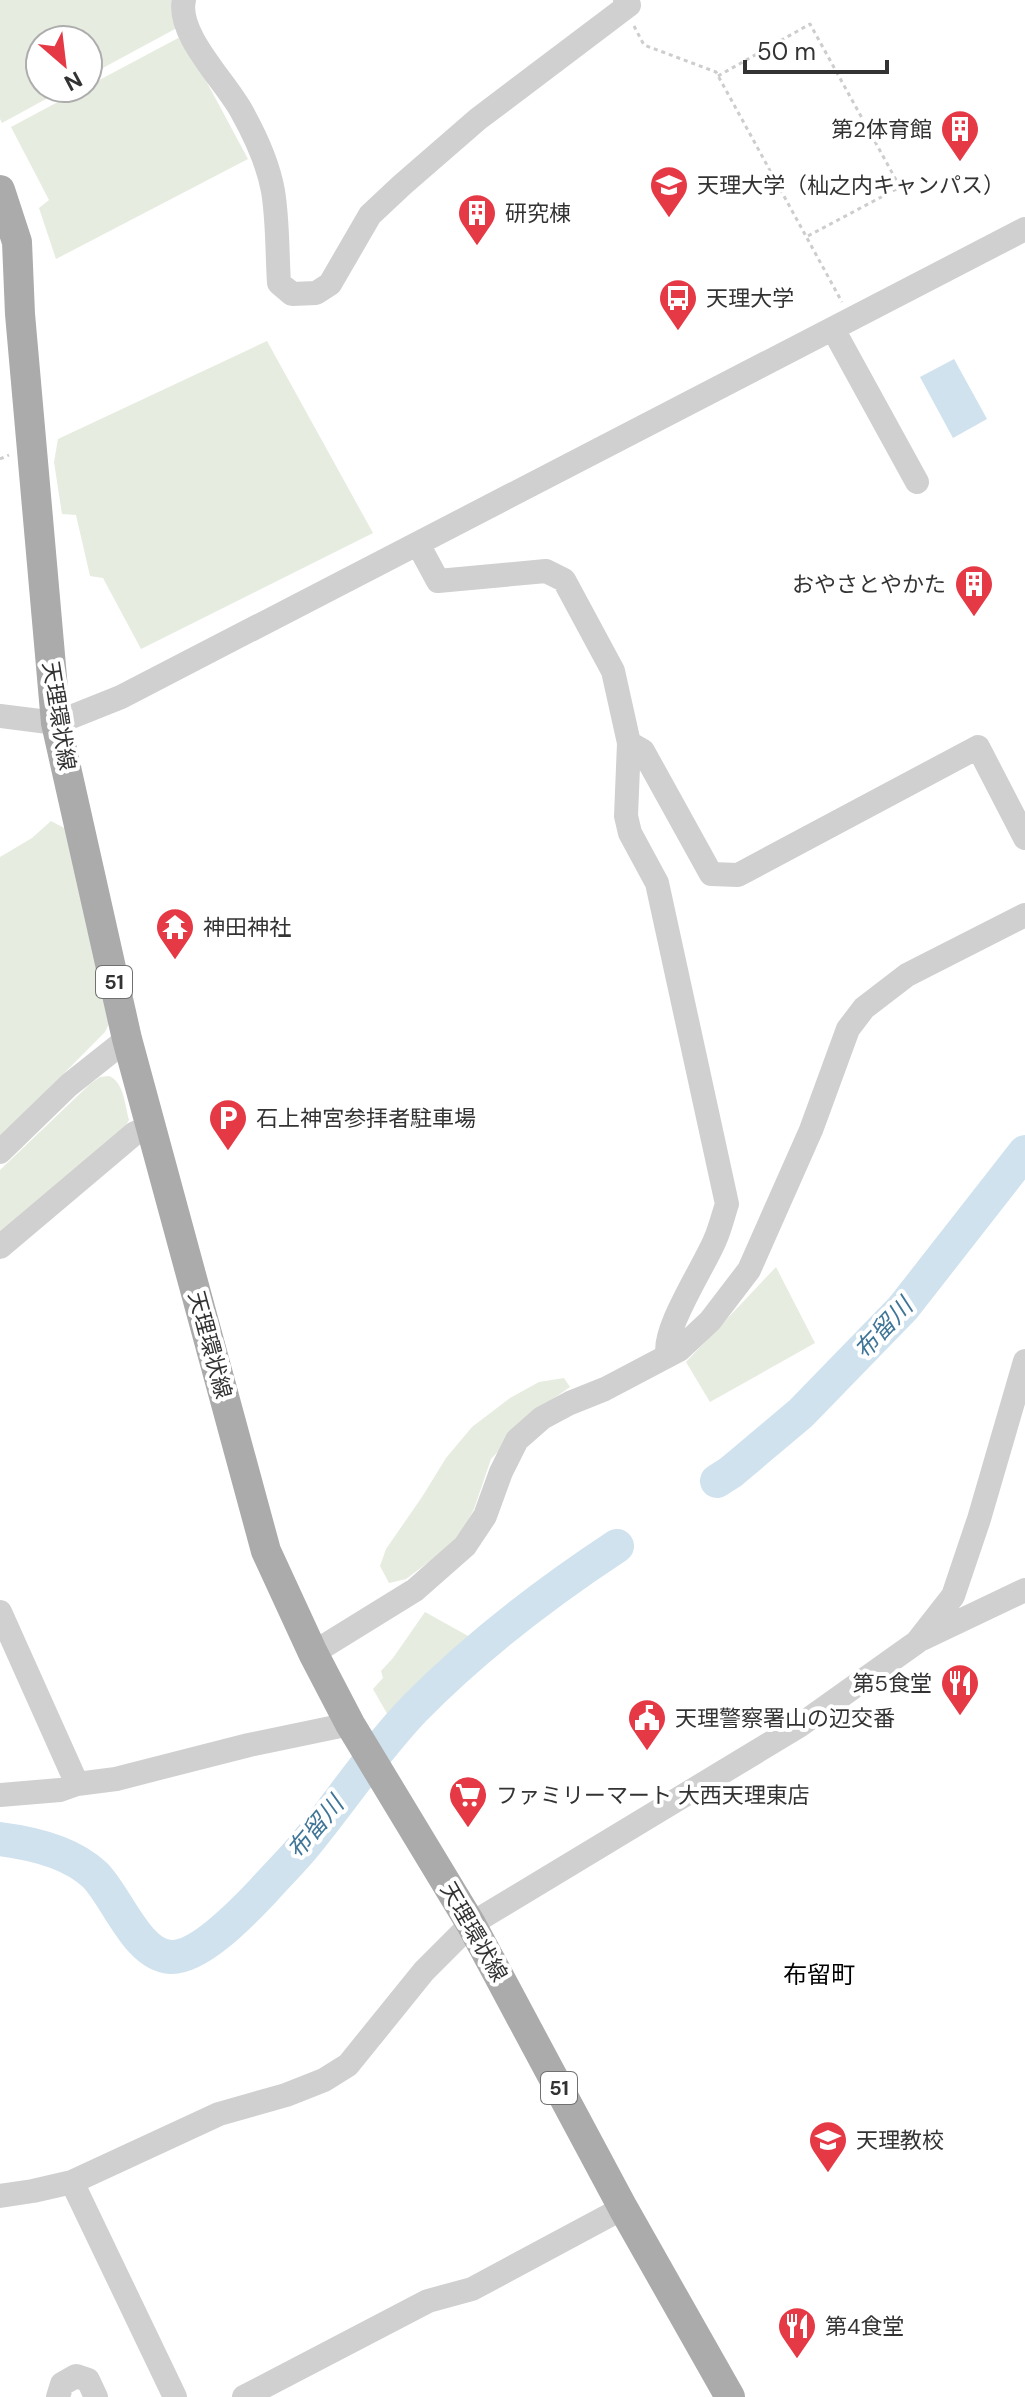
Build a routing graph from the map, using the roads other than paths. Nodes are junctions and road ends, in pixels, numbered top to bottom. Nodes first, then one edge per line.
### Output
1 (184, 0) edge
2 (625, 4) edge
3 (0, 190) edge
4 (1025, 229) edge
5 (833, 329) junction
6 (917, 482) dead end
7 (418, 544) junction
8 (0, 716) edge
9 (56, 723) junction
10 (629, 743) junction
11 (1025, 838) edge
12 (1025, 915) edge
13 (127, 1039) junction
14 (152, 1126) junction
15 (0, 1152) edge
16 (0, 1247) edge
17 (668, 1355) junction
18 (1025, 1361) edge
19 (1025, 1590) edge
20 (0, 1612) edge
21 (917, 1642) junction
22 (313, 1653) junction
23 (356, 1734) junction
24 (77, 1784) junction
25 (0, 1795) edge
26 (471, 1924) junction
27 (72, 2182) junction
28 (0, 2196) edge
29 (623, 2208) junction
30 (58, 2397) edge
31 (96, 2397) edge
32 (175, 2397) edge
33 (244, 2397) edge
34 (730, 2397) edge

1 - 2 street
3 - 9 main road, 天理環状線 / 51
4 - 5 street
5 - 6 street
5 - 7 street
7 - 9 street
7 - 10 street
8 - 9 street
9 - 13 main road, 天理環状線 / 51
10 - 11 street
10 - 17 street
12 - 17 street
13 - 14 main road, 天理環状線 / 51
13 - 15 street
14 - 16 street
14 - 22 main road, 天理環状線 / 51
17 - 22 street
18 - 21 street
19 - 21 street
20 - 24 street
21 - 26 street
22 - 23 main road, 天理環状線 / 51
23 - 24 street
23 - 26 main road, 天理環状線 / 51
24 - 25 street
26 - 27 street
26 - 29 main road, 天理環状線 / 51
27 - 28 street
27 - 32 street
29 - 33 street
29 - 34 main road, 天理環状線 / 51
30 - 31 street

